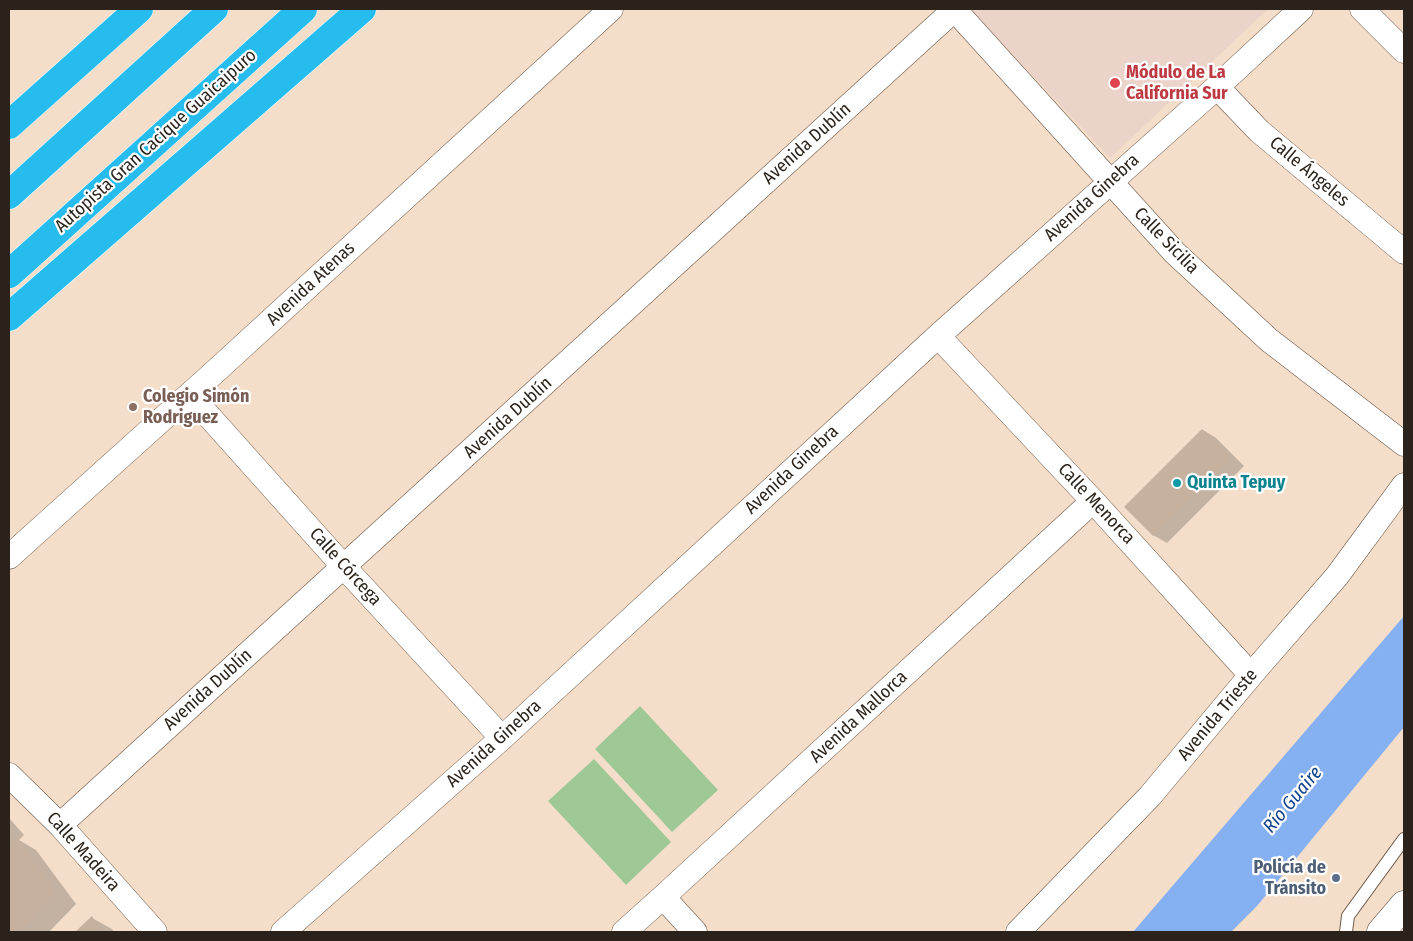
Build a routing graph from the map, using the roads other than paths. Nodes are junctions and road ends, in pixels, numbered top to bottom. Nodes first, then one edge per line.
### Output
1 (119, 9) edge
2 (139, 9) edge
3 (214, 9) edge
4 (303, 9) edge
5 (362, 9) edge
6 (610, 9) edge
7 (954, 9) edge
8 (1301, 9) edge
9 (1362, 9) edge
10 (1404, 51) edge
11 (1217, 87) junction
12 (9, 118) edge
13 (9, 125) edge
14 (1110, 182) junction
15 (9, 195) edge
16 (1404, 252) edge
17 (9, 274) edge
18 (9, 317) edge
19 (938, 336) junction
20 (190, 395) junction
21 (1404, 444) edge
22 (1404, 485) edge
23 (1093, 500) junction
24 (9, 557) edge
25 (344, 567) junction
26 (1251, 675) junction
27 (502, 738) junction
28 (9, 775) edge
29 (60, 825) junction
30 (1404, 839) edge
31 (664, 897) junction
32 (1404, 905) edge
33 (155, 932) edge
34 (283, 932) edge
35 (624, 932) edge
36 (695, 932) edge
37 (1018, 932) edge
38 (1346, 932) edge
39 (1381, 932) edge

1 - 12 highway
2 - 13 highway
3 - 15 highway
4 - 17 highway, Autopista Gran Cacique Guaicaipuro
5 - 18 highway
6 - 20 street, Avenida Atenas
7 - 14 street, Calle Sicilia
7 - 25 street, Avenida Dublín
8 - 11 street, Avenida Ginebra
9 - 10 street
11 - 14 street, Avenida Ginebra
11 - 16 street, Calle Ángeles
14 - 19 street, Avenida Ginebra
14 - 21 street, Calle Sicilia
19 - 23 street, Calle Menorca
19 - 27 street, Avenida Ginebra
20 - 24 street, Avenida Atenas
20 - 25 street, Calle Córcega
22 - 26 street, Avenida Trieste
23 - 26 street, Calle Menorca
23 - 31 street, Avenida Mallorca
25 - 27 street, Calle Córcega
25 - 29 street, Avenida Dublín
26 - 37 street, Avenida Trieste
27 - 34 street, Avenida Ginebra
28 - 29 street, Calle Madeira
29 - 33 street, Calle Madeira
30 - 38 lane
31 - 35 street, Avenida Mallorca
31 - 36 street
32 - 39 street

